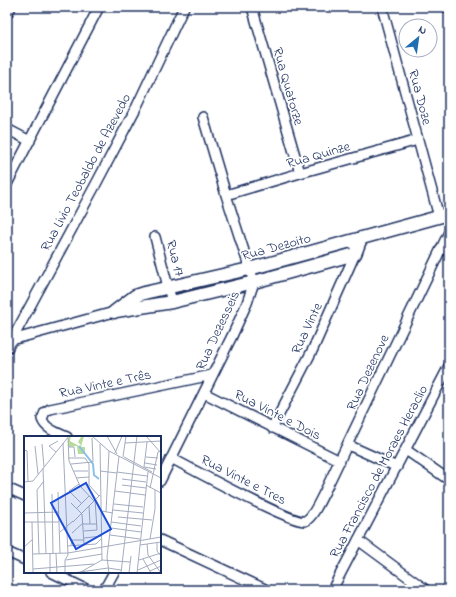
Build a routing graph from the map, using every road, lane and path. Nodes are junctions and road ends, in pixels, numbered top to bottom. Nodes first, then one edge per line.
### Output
1 (11, 7) edge
2 (99, 7) edge
3 (184, 7) edge
4 (252, 7) edge
5 (382, 7) edge
6 (7, 14) edge
7 (203, 117) dead end
8 (7, 128) edge
9 (418, 140) junction
10 (30, 141) junction
11 (300, 173) junction
12 (7, 184) edge
13 (226, 195) junction
14 (444, 216) edge
15 (449, 232) edge
16 (156, 237) dead end
17 (361, 238) junction
18 (355, 254) junction
19 (249, 269) junction
20 (254, 282) junction
21 (169, 287) junction
22 (172, 302) junction
23 (114, 312) junction
24 (9, 340) edge
25 (7, 349) edge
26 (449, 366) edge
27 (212, 375) junction
28 (204, 392) junction
29 (272, 428) junction
30 (65, 436) edge
31 (348, 445) junction
32 (406, 450) junction
33 (171, 458) junction
34 (340, 461) junction
35 (397, 467) junction
36 (161, 477) edge
37 (449, 480) edge
38 (7, 488) edge
39 (24, 496) edge
40 (305, 521) joint
41 (161, 540) edge
42 (358, 540) junction
43 (7, 552) edge
44 (24, 560) edge
45 (53, 573) edge
46 (113, 573) edge
47 (88, 590) edge
48 (104, 590) edge
49 (267, 590) edge
50 (332, 590) edge
51 (426, 590) edge

1 - 6 street
2 - 10 street
3 - 24 street, Rua Livio Teobaldo de Azevedo
4 - 11 street, Rua Quatorze
5 - 9 street, Rua Doze
7 - 13 street, Rua Dezesseis
8 - 10 street
9 - 11 street, Rua Quinze
9 - 14 street, Rua Doze
10 - 12 street
11 - 13 street, Rua Quinze
13 - 19 street, Rua Dezesseis
14 - 17 street, Rua Dezoito
15 - 31 street, Rua Dezenove
16 - 21 street, Rua 17
17 - 18 street, Rua Vinte
17 - 19 street, Rua Dezoito
18 - 20 street, Rua Dezoito
18 - 29 street, Rua Vinte
19 - 20 street, Rua Dezesseis
19 - 21 street, Rua Dezoito
20 - 22 street, Rua Dezoito
20 - 27 street, Rua Dezesseis
21 - 22 street, Rua 17
21 - 23 street, Rua Dezoito
22 - 23 street, Rua Dezoito
23 - 24 street, Rua Dezoito
24 - 25 street, Rua Livio Teobaldo de Azevedo
26 - 32 street, Rua Francisco de Moraes Heraclio
27 - 28 street, Rua Dezesseis
27 - 30 street, Rua Vinte e Três
28 - 29 street, Rua Vinte e Dois
28 - 33 street, Rua Dezesseis
29 - 34 street, Rua Vinte e Dois
31 - 34 street, Rua Dezenove
31 - 35 street
32 - 35 street, Rua Francisco de Moraes Heraclio
32 - 37 street
33 - 36 street, Rua Dezesseis
33 - 40 street, Rua Vinte e Tres
34 - 40 street, Rua Dezenove
35 - 42 street, Rua Francisco de Moraes Heraclio
38 - 39 street
41 - 49 street
42 - 50 street, Rua Francisco de Moraes Heraclio
42 - 51 street
43 - 44 street
45 - 47 street
46 - 48 street

